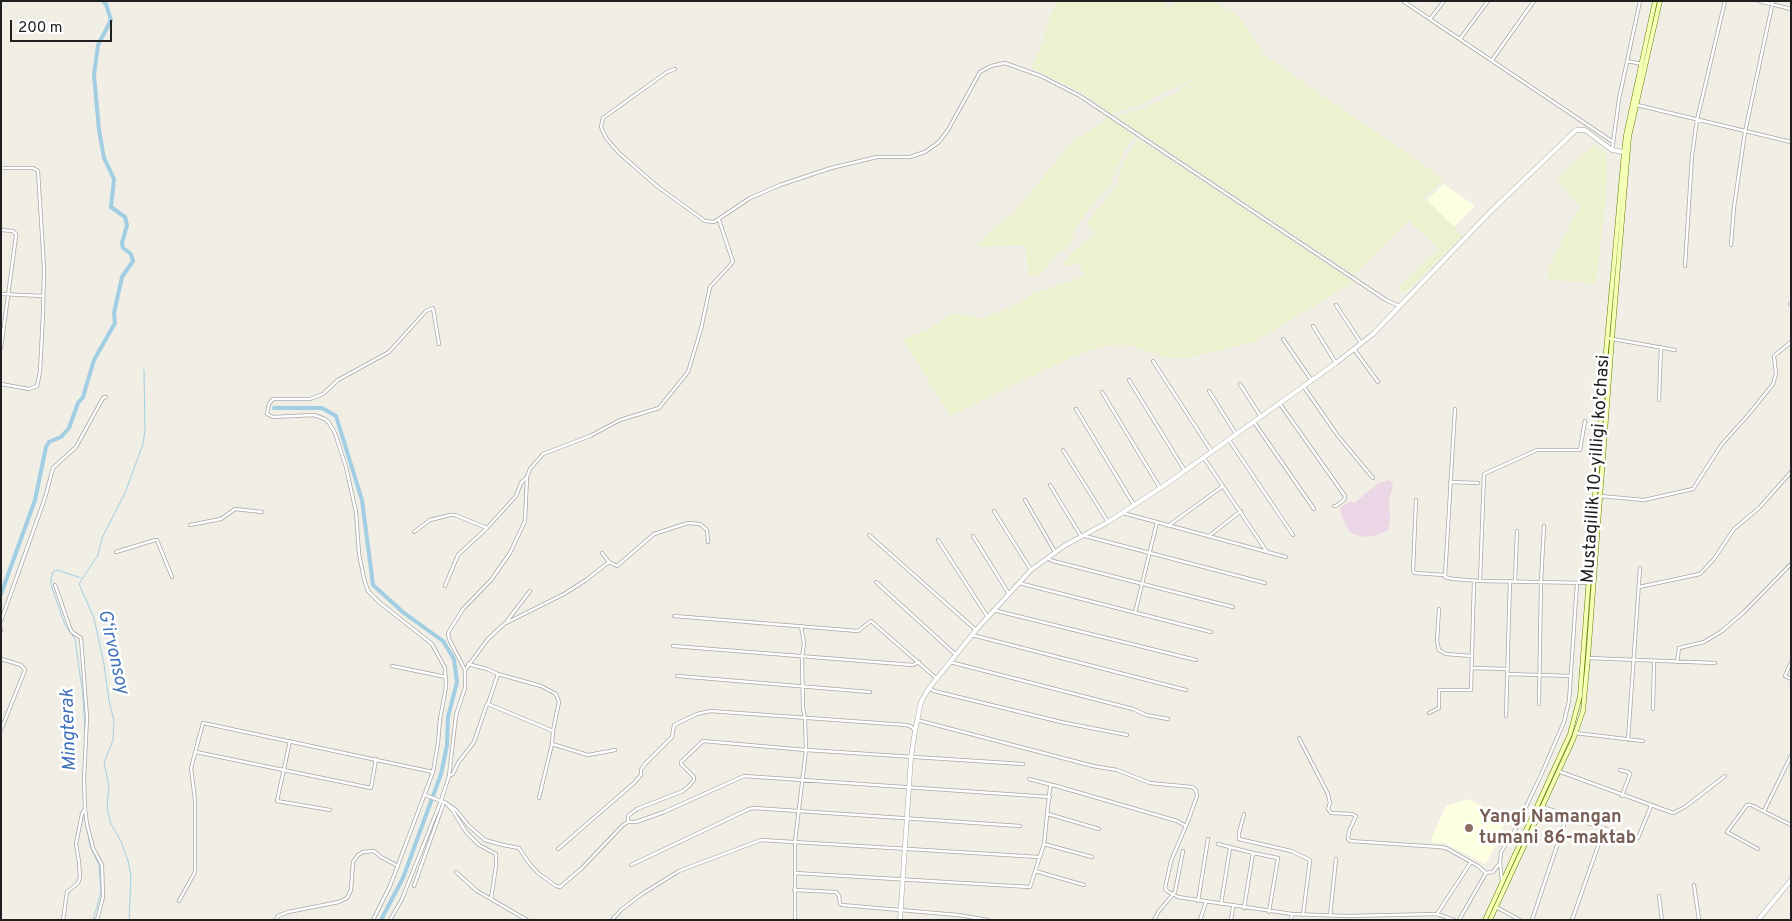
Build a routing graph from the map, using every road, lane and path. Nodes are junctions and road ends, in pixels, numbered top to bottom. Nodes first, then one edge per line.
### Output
1 (1403, 1) edge
2 (1444, 1) edge
3 (1488, 1) edge
4 (1534, 1) edge
5 (1640, 1) edge
6 (1655, 1) edge
7 (1660, 1) edge
8 (1725, 1) edge
9 (1759, 1) edge
10 (1772, 3) edge
11 (1791, 9) edge
12 (1430, 19) junction
13 (1460, 39) junction
14 (1492, 60) junction
15 (1627, 61) junction
16 (1640, 64) junction
17 (675, 69) dead end
18 (1637, 105) junction
19 (1697, 120) junction
20 (1745, 132) junction
21 (1613, 142) junction
22 (1791, 142) edge
23 (1612, 150) junction
24 (1624, 152) junction
25 (1, 168) edge
26 (719, 219) junction
27 (1, 230) edge
28 (1731, 245) dead end
29 (1684, 266) dead end
30 (1, 294) edge
31 (9, 295) junction
32 (44, 296) junction
33 (1336, 305) dead end
34 (1400, 306) junction
35 (1313, 326) dead end
36 (1283, 338) dead end
37 (1609, 338) junction
38 (1791, 342) edge
39 (1361, 343) junction
40 (439, 344) dead end
41 (1661, 347) junction
42 (1, 348) edge
43 (1354, 349) junction
44 (1675, 350) dead end
45 (1153, 361) dead end
46 (1336, 363) junction
47 (1129, 380) dead end
48 (1312, 381) junction
49 (1378, 382) dead end
50 (1, 384) edge
51 (1240, 384) dead end
52 (1304, 387) junction
53 (1209, 391) dead end
54 (1102, 392) dead end
55 (106, 397) dead end
56 (1659, 400) dead end
57 (1280, 404) junction
58 (1076, 409) dead end
59 (1455, 409) dead end
60 (1261, 417) junction
61 (1585, 421) dead end
62 (1254, 422) junction
63 (1237, 435) junction
64 (1229, 440) junction
65 (1063, 450) dead end
66 (1212, 452) junction
67 (1204, 458) junction
68 (1185, 471) junction
69 (1791, 472) edge
70 (527, 477) junction
71 (1373, 478) dead end
72 (1450, 482) junction
73 (1478, 483) dead end
74 (1050, 485) dead end
75 (1223, 486) junction
76 (1160, 488) junction
77 (1600, 496) junction
78 (1024, 500) dead end
79 (1416, 500) dead end
80 (1134, 505) junction
81 (1334, 506) dead end
82 (1314, 509) dead end
83 (994, 511) dead end
84 (1240, 511) junction
85 (262, 512) dead end
86 (1122, 513) junction
87 (1108, 522) junction
88 (1157, 522) junction
89 (190, 525) dead end
90 (1168, 526) junction
91 (1544, 526) dead end
92 (487, 528) junction
93 (1517, 531) dead end
94 (414, 532) dead end
95 (869, 535) dead end
96 (1294, 535) dead end
97 (973, 536) dead end
98 (1083, 536) junction
99 (1209, 536) junction
100 (938, 540) dead end
101 (708, 542) dead end
102 (116, 552) dead end
103 (1055, 552) junction
104 (1268, 552) junction
105 (602, 553) dead end
106 (1149, 553) junction
107 (1286, 557) dead end
108 (1047, 558) junction
109 (610, 562) junction
110 (1791, 564) edge
111 (1640, 568) dead end
112 (1030, 570) junction
113 (1445, 575) junction
114 (172, 577) dead end
115 (1474, 580) junction
116 (1480, 581) junction
117 (876, 582) dead end
118 (1510, 582) junction
119 (1515, 582) junction
120 (1541, 582) junction
121 (1265, 583) dead end
122 (1576, 583) junction
123 (1589, 583) junction
124 (1019, 584) junction
125 (1142, 584) junction
126 (55, 585) dead end
127 (445, 586) dead end
128 (1639, 587) junction
129 (530, 591) dead end
130 (1009, 594) junction
131 (1233, 607) dead end
132 (1439, 609) dead end
133 (994, 610) junction
134 (1135, 613) junction
135 (674, 616) dead end
136 (988, 616) junction
137 (1, 621) edge
138 (507, 622) junction
139 (801, 626) junction
140 (976, 630) junction
141 (1211, 632) dead end
142 (972, 635) junction
143 (673, 646) dead end
144 (956, 655) junction
145 (1472, 656) junction
146 (802, 657) junction
147 (1, 658) edge
148 (1588, 658) junction
149 (1196, 660) dead end
150 (1634, 661) junction
151 (918, 662) junction
152 (950, 662) junction
153 (1654, 662) junction
154 (1677, 662) junction
155 (1791, 662) edge
156 (1715, 663) dead end
157 (468, 664) junction
158 (392, 666) dead end
159 (1472, 668) junction
160 (1508, 669) junction
161 (465, 670) junction
162 (498, 674) junction
163 (1508, 674) junction
164 (1540, 675) junction
165 (677, 676) dead end
166 (1571, 676) junction
167 (446, 677) junction
168 (937, 679) junction
169 (1791, 680) edge
170 (802, 687) junction
171 (929, 688) junction
172 (1186, 690) dead end
173 (870, 692) dead end
174 (488, 704) junction
175 (1539, 704) dead end
176 (1653, 709) dead end
177 (1429, 713) dead end
178 (1506, 716) dead end
179 (805, 718) junction
180 (1168, 719) dead end
181 (917, 720) junction
182 (1, 730) edge
183 (553, 731) junction
184 (914, 731) junction
185 (1575, 733) junction
186 (1127, 736) dead end
187 (1299, 738) dead end
188 (1628, 740) junction
189 (290, 741) junction
190 (1643, 741) dead end
191 (552, 744) junction
192 (616, 750) dead end
193 (806, 750) junction
194 (196, 752) junction
195 (1791, 756) edge
196 (911, 757) junction
197 (376, 759) junction
198 (1023, 764) dead end
199 (283, 770) junction
200 (1620, 770) dead end
201 (433, 772) junction
202 (1558, 772) junction
203 (449, 776) junction
204 (1725, 776) dead end
205 (1029, 779) dead end
206 (802, 780) junction
207 (1053, 785) junction
208 (909, 787) junction
209 (425, 794) junction
210 (1622, 796) junction
211 (1050, 797) junction
212 (538, 798) dead end
213 (444, 802) junction
214 (1651, 806) junction
215 (1542, 807) junction
216 (85, 809) junction
217 (330, 810) dead end
218 (798, 811) junction
219 (1764, 811) junction
220 (1048, 814) junction
221 (1244, 814) dead end
222 (1567, 816) junction
223 (906, 818) junction
224 (628, 822) junction
225 (1791, 825) edge
226 (1020, 826) dead end
227 (1186, 826) junction
228 (1604, 829) junction
229 (1099, 830) dead end
230 (1208, 839) dead end
231 (795, 842) junction
232 (1044, 844) junction
233 (1218, 844) dead end
234 (905, 848) junction
235 (1230, 848) junction
236 (558, 849) dead end
237 (1758, 849) dead end
238 (1183, 851) dead end
239 (1253, 853) junction
240 (1039, 857) junction
241 (1092, 857) dead end
242 (1336, 859) dead end
243 (1471, 862) junction
244 (1500, 863) junction
245 (631, 865) dead end
246 (398, 866) junction
247 (1035, 871) junction
248 (456, 872) dead end
249 (795, 873) junction
250 (1486, 873) junction
251 (904, 880) junction
252 (1791, 880) edge
253 (1503, 882) junction
254 (1084, 885) dead end
255 (1694, 885) dead end
256 (414, 886) dead end
257 (794, 890) junction
258 (1173, 895) junction
259 (1659, 896) dead end
260 (491, 899) junction
261 (1198, 900) junction
262 (179, 902) dead end
263 (1206, 902) junction
264 (1221, 904) junction
265 (1234, 907) junction
266 (1496, 907) junction
267 (1244, 908) junction
268 (901, 910) junction
269 (1269, 912) junction
270 (1292, 914) junction
271 (1437, 914) junction
272 (1303, 915) junction
273 (1315, 916) junction
274 (1330, 916) junction
275 (63, 920) edge
276 (97, 920) edge
277 (276, 920) edge
278 (373, 920) edge
279 (390, 920) edge
280 (527, 920) edge
281 (612, 920) edge
282 (795, 920) edge
283 (900, 920) edge
284 (988, 920) edge
285 (1154, 920) edge
286 (1200, 920) edge
287 (1231, 920) edge
288 (1291, 920) edge
289 (1314, 920) edge
290 (1454, 920) edge
291 (1459, 920) edge
292 (1485, 920) edge
293 (1490, 920) edge
294 (1520, 920) edge
295 (1532, 920) edge
296 (1572, 920) edge
297 (1662, 920) edge
298 (1699, 920) edge
299 (1758, 920) edge

1 - 12 street
2 - 12 street
3 - 13 street
4 - 14 street
5 - 15 street
6 - 16 main road, Mustaqillik 10-yilligi ko'chasi
7 - 18 main road, Mustaqillik 10-yilligi ko'chasi
8 - 19 street
9 - 10 street
10 - 11 street
10 - 20 street
12 - 13 street
13 - 14 street
14 - 21 street
15 - 16 street
15 - 21 street
16 - 24 main road, Mustaqillik 10-yilligi ko'chasi
17 - 26 street
18 - 19 street
18 - 37 main road, Mustaqillik 10-yilligi ko'chasi
19 - 20 street
19 - 29 street
20 - 22 street
20 - 28 street
21 - 23 street
23 - 24 street
23 - 34 street
24 - 37 main road, Mustaqillik 10-yilligi ko'chasi
25 - 32 street
26 - 34 street
26 - 70 street
27 - 31 street
30 - 31 street
31 - 32 street
31 - 42 street
32 - 50 street
33 - 39 street
34 - 39 street
35 - 46 street
36 - 48 street
37 - 41 street
37 - 77 main road, Mustaqillik 10-yilligi ko'chasi
37 - 123 main road, Mustaqillik 10-yilligi ko'chasi
38 - 77 street
39 - 43 street
40 - 167 street
41 - 44 street
41 - 56 street
43 - 46 street
43 - 49 street
45 - 66 street
46 - 48 street
47 - 68 street
48 - 52 street
51 - 60 street
52 - 57 street
52 - 71 street
53 - 63 street
54 - 76 street
55 - 137 street
57 - 60 street
57 - 81 street
58 - 80 street
59 - 72 street
60 - 62 street
61 - 116 street
62 - 63 street
62 - 82 street
63 - 64 street
64 - 66 street
64 - 96 street
65 - 87 street
66 - 67 street
67 - 68 street
67 - 75 street
68 - 76 street
69 - 128 street
70 - 92 street
70 - 161 street
72 - 73 street
72 - 113 street
74 - 98 street
75 - 84 street
75 - 90 street
76 - 80 street
77 - 148 main road, Mustaqillik 10-yilligi ko'chasi
78 - 103 street
79 - 113 street
80 - 86 street
83 - 112 street
84 - 99 street
84 - 104 street
85 - 89 street
86 - 87 street
86 - 88 street
87 - 98 street
88 - 90 street
88 - 106 street
90 - 99 street
91 - 120 street
92 - 94 street
92 - 127 street
93 - 119 street
95 - 140 street
97 - 130 street
98 - 103 street
98 - 106 street
99 - 104 street
100 - 136 street
101 - 109 street
102 - 114 street
103 - 108 street
104 - 107 street
105 - 109 street
106 - 121 street
106 - 125 street
108 - 112 street
108 - 125 street
109 - 138 street
110 - 154 street
111 - 128 street
112 - 124 street
113 - 115 street
115 - 116 street
115 - 145 street
116 - 118 street
117 - 144 street
118 - 119 street
118 - 160 street
119 - 120 street
120 - 122 street
120 - 164 street
122 - 123 street
122 - 166 street
123 - 253 main road, Mustaqillik 10-yilligi ko'chasi
124 - 130 street
124 - 134 street
125 - 131 street
125 - 134 street
126 - 216 street
128 - 150 street
129 - 138 street
130 - 133 street
132 - 145 street
133 - 136 street
133 - 149 street
134 - 141 street
135 - 139 street
136 - 140 street
138 - 157 street
139 - 146 street
139 - 151 street
140 - 142 street
142 - 144 street
142 - 172 street
143 - 146 street
144 - 152 street
145 - 159 street
146 - 151 street
146 - 170 street
147 - 182 street
148 - 150 street
148 - 185 main road, Mustaqillik 10-yilligi ko'chasi
150 - 153 street
150 - 188 street
151 - 168 street
152 - 168 street
152 - 180 street
153 - 154 street
153 - 176 street
154 - 156 street
155 - 169 street
157 - 161 street
157 - 162 street
158 - 167 street
159 - 160 street
159 - 177 street
160 - 163 street
161 - 203 street
162 - 174 street
162 - 183 street
163 - 164 street
163 - 178 street
164 - 166 street
164 - 175 street
165 - 170 street
166 - 244 street
167 - 201 street
168 - 171 street
170 - 173 street
170 - 179 street
171 - 181 street
171 - 186 street
174 - 183 street
174 - 203 street
179 - 184 street
179 - 193 street
179 - 236 street
181 - 184 street
181 - 227 street
183 - 191 street
184 - 196 street
185 - 188 street
185 - 202 main road, Mustaqillik 10-yilligi ko'chasi
187 - 243 street
188 - 190 street
189 - 194 street
189 - 197 street
189 - 199 street
191 - 192 street
191 - 212 street
193 - 196 street
193 - 206 street
193 - 224 street
194 - 199 street
194 - 262 street
195 - 219 street
196 - 198 street
196 - 208 street
197 - 199 street
197 - 201 street
199 - 217 street
200 - 210 street
201 - 209 street
202 - 210 street
202 - 215 main road, Mustaqillik 10-yilligi ko'chasi
203 - 213 street
204 - 214 street
205 - 207 street
206 - 208 street
206 - 218 street
206 - 224 street
207 - 211 street
207 - 227 street
208 - 211 street
208 - 223 street
209 - 213 street
209 - 246 street
210 - 214 street
211 - 220 street
213 - 224 street
213 - 256 street
213 - 260 street
213 - 279 street
214 - 228 street
215 - 222 street
215 - 266 main road, Mustaqillik 10-yilligi ko'chasi
216 - 275 street
216 - 276 street
218 - 223 street
218 - 231 street
218 - 245 street
219 - 225 street
219 - 237 street
220 - 229 street
220 - 232 street
221 - 272 street
222 - 228 street
222 - 295 street
223 - 226 street
223 - 234 street
227 - 258 street
228 - 296 street
230 - 261 street
231 - 234 street
231 - 249 street
231 - 281 street
232 - 240 street
232 - 241 street
233 - 235 street
234 - 240 street
234 - 251 street
235 - 239 street
235 - 264 street
238 - 258 street
239 - 267 street
239 - 269 street
240 - 247 street
242 - 274 street
243 - 250 street
243 - 271 street
244 - 250 street
244 - 253 street
246 - 277 street
246 - 278 street
247 - 251 street
247 - 254 street
248 - 260 street
249 - 251 street
249 - 257 street
250 - 291 street
251 - 268 street
252 - 299 street
253 - 292 main road, Mustaqillik 10-yilligi ko'chasi
255 - 298 street
257 - 268 street
257 - 282 street
258 - 261 street
258 - 285 street
259 - 297 street
260 - 280 street
261 - 263 street
263 - 264 street
263 - 286 street
264 - 265 street
265 - 267 street
265 - 287 street
266 - 293 main road, Mustaqillik 10-yilligi ko'chasi
266 - 294 street
267 - 269 street
268 - 283 street
268 - 284 street
269 - 270 street
270 - 272 street
270 - 288 street
271 - 274 street
271 - 290 street
272 - 273 street
273 - 274 street
273 - 289 street

